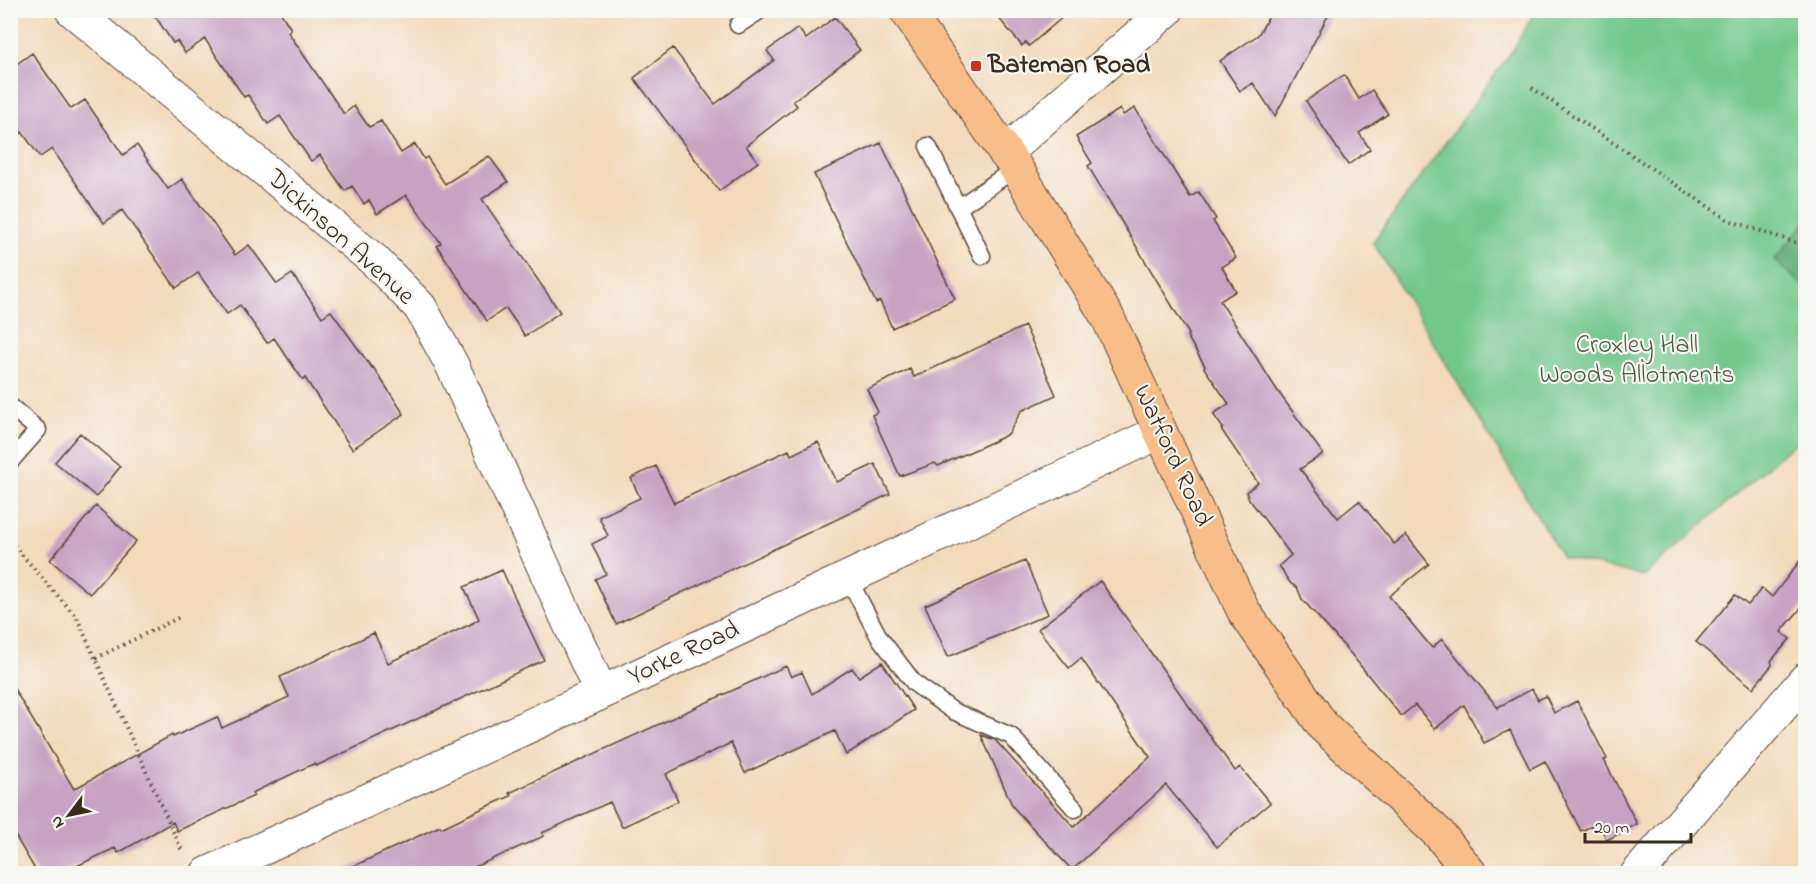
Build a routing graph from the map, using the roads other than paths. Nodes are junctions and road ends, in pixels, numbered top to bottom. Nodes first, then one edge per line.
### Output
1 (72, 10) edge
2 (761, 10) edge
3 (906, 10) edge
4 (1167, 10) edge
5 (738, 25) dead end
6 (928, 146) dead end
7 (1010, 160) junction
8 (958, 208) junction
9 (981, 256) dead end
10 (10, 406) edge
11 (1160, 432) junction
12 (10, 462) edge
13 (848, 578) junction
14 (1806, 679) edge
15 (601, 693) junction
16 (1076, 810) dead end
17 (207, 873) edge
18 (1471, 873) edge
19 (1637, 873) edge

1 - 15 street, Dickinson Avenue
2 - 5 lane
3 - 7 main road, Watford Road
4 - 7 street
6 - 8 lane
7 - 8 lane
7 - 11 main road, Watford Road
8 - 9 lane
10 - 12 lane
11 - 13 street, Yorke Road
11 - 18 main road, Watford Road
13 - 15 street, Yorke Road
13 - 16 lane
14 - 19 street
15 - 17 street, Yorke Road

